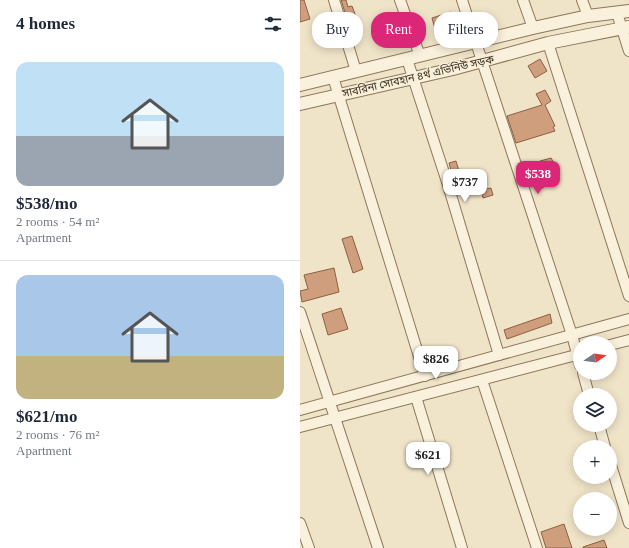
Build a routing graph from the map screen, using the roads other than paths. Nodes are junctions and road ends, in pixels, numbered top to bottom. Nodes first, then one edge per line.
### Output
1 (334, 0) edge
2 (400, 0) edge
3 (462, 0) edge
4 (523, 0) edge
5 (582, 0) edge
6 (466, 12) edge
7 (623, 12) edge
8 (588, 16) junction
9 (533, 28) junction
10 (626, 28) edge
11 (498, 36) edge
12 (548, 43) junction
13 (450, 48) edge
14 (478, 48) edge
15 (629, 51) edge
16 (420, 56) junction
17 (407, 59) junction
18 (482, 61) junction
19 (356, 71) junction
20 (333, 77) junction
21 (412, 77) junction
22 (300, 84) edge
23 (339, 94) junction
24 (300, 104) edge
25 (629, 296) edge
26 (300, 312) edge
27 (629, 319) edge
28 (572, 335) junction
29 (573, 338) edge
30 (629, 340) edge
31 (617, 343) edge
32 (499, 355) junction
33 (573, 359) edge
34 (425, 376) junction
35 (482, 380) junction
36 (416, 397) junction
37 (329, 402) junction
38 (300, 410) edge
39 (334, 418) junction
40 (300, 427) edge
41 (617, 484) edge
42 (300, 522) edge
43 (629, 524) edge
44 (308, 548) edge
45 (378, 548) edge
46 (462, 548) edge
47 (537, 548) edge

1 - 19 street
2 - 16 street
3 - 6 street
4 - 9 street
5 - 8 street
7 - 8 street, সাবরিনা সোবহান ৪র্থ এভিনিউ সড়ক
7 - 10 street
8 - 9 street, সাবরিনা সোবহান ৪র্থ এভিনিউ সড়ক
9 - 11 street, সাবরিনা সোবহান ৪র্থ এভিনিউ সড়ক
10 - 12 street, সাবরিনা সোবহান ৪র্থ এভিনিউ সড়ক
10 - 15 street
12 - 18 street, সাবরিনা সোবহান ৪র্থ এভিনিউ সড়ক
12 - 25 street
13 - 16 street, সাবরিনা সোবহান ৪র্থ এভিনিউ সড়ক
14 - 18 street
16 - 17 street, সাবরিনা সোবহান ৪র্থ এভিনিউ সড়ক
17 - 19 street, সাবরিনা সোবহান ৪র্থ এভিনিউ সড়ক
17 - 21 street
18 - 21 street, সাবরিনা সোবহান ৪র্থ এভিনিউ সড়ক
18 - 28 street
19 - 20 street, সাবরিনা সোবহান ৪র্থ এভিনিউ সড়ক
20 - 22 street, সাবরিনা সোবহান ৪র্থ এভিনিউ সড়ক
20 - 23 street
21 - 23 street, সাবরিনা সোবহান ৪র্থ এভিনিউ সড়ক
21 - 32 street
23 - 24 street, সাবরিনা সোবহান ৪র্থ এভিনিউ সড়ক
23 - 34 street
26 - 37 street
27 - 28 street
28 - 29 street
28 - 32 street
30 - 31 street
32 - 34 street
33 - 35 street
34 - 37 street
35 - 36 street
35 - 47 street
36 - 39 street
36 - 46 street
37 - 38 street
37 - 39 street
39 - 40 street
39 - 45 street
41 - 43 street
42 - 44 street

